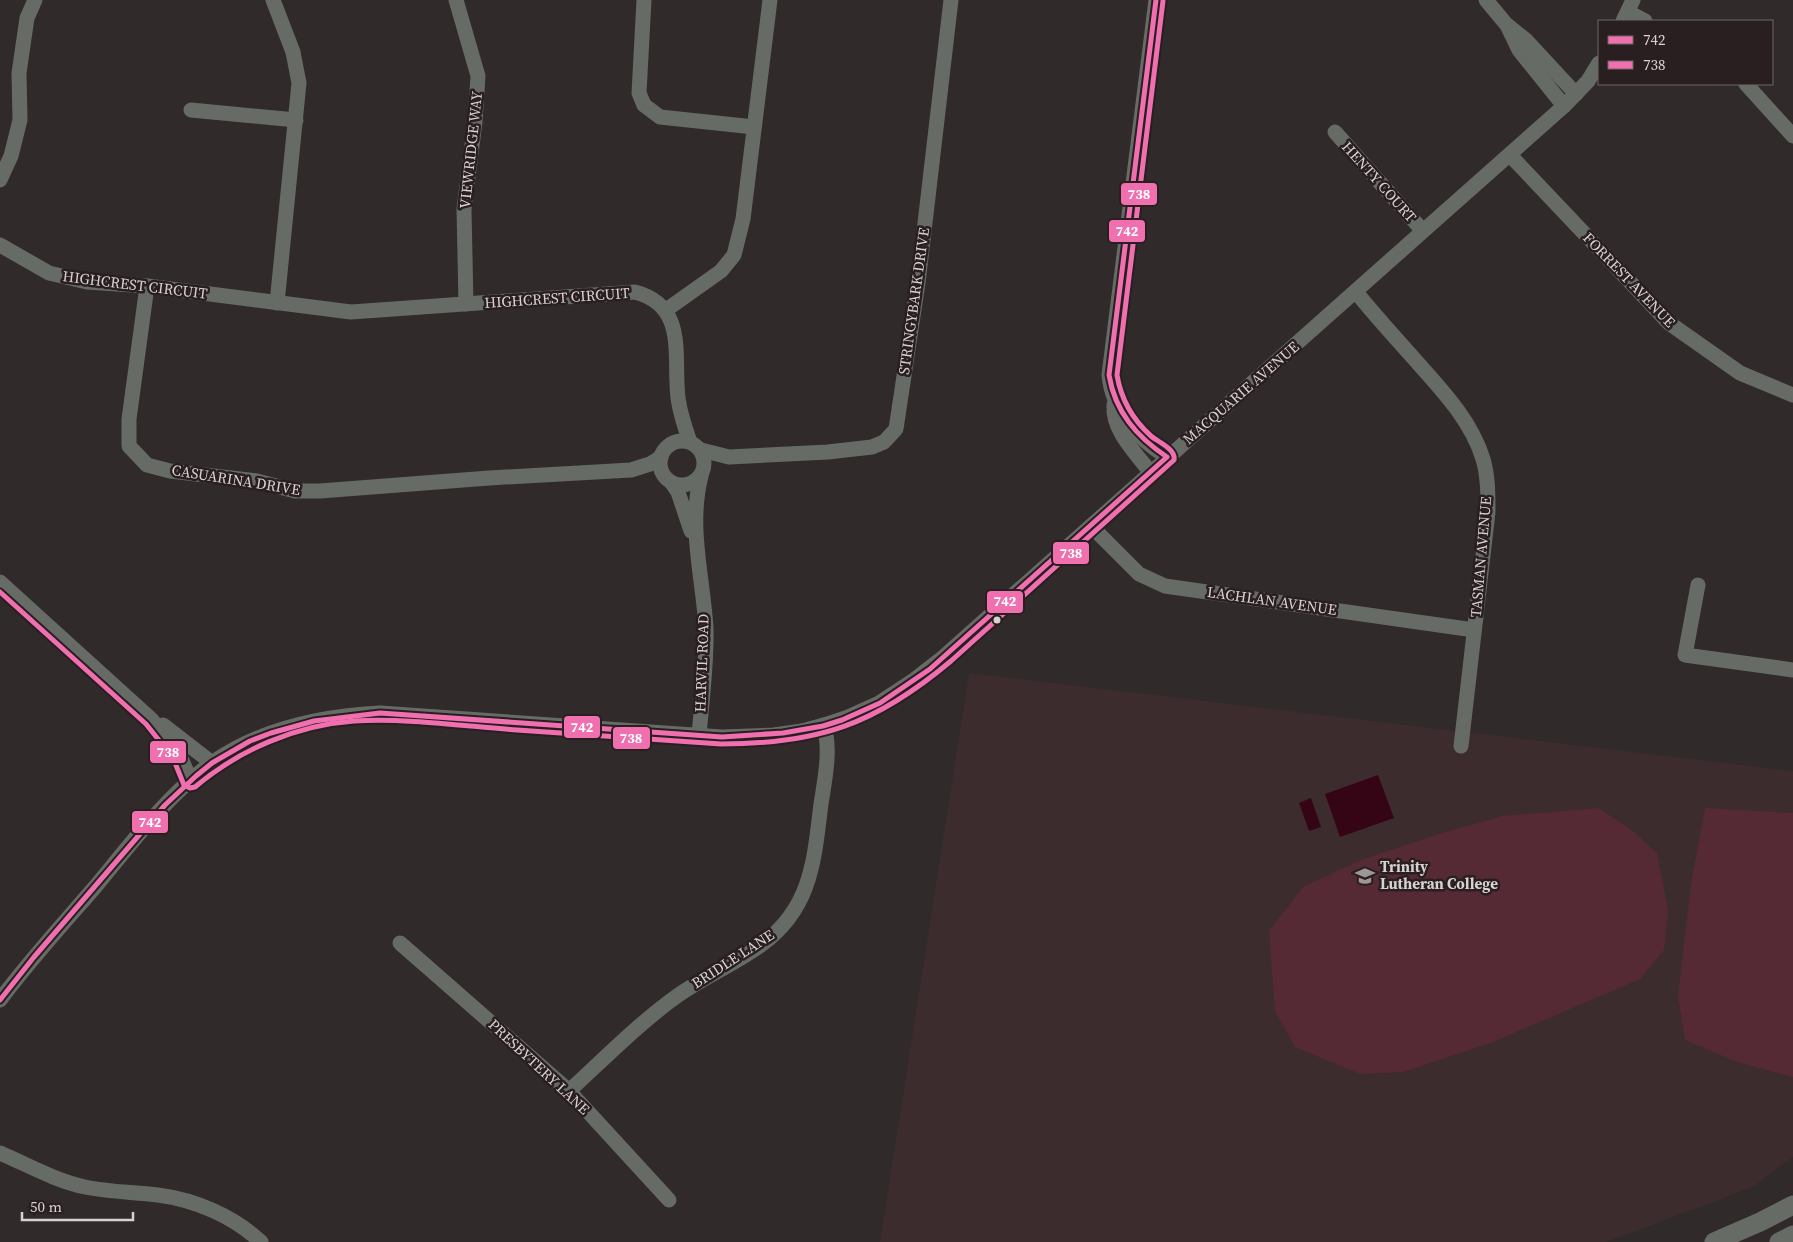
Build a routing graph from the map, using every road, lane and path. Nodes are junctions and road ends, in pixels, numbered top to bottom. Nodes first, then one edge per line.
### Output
1 (35, 0) edge
2 (274, 0) edge
3 (456, 0) edge
4 (644, 0) edge
5 (770, 0) edge
6 (951, 0) edge
7 (1156, 0) edge
8 (1486, 0) edge
9 (1628, 11) edge
10 (1643, 20) edge
11 (1506, 24) junction
12 (1598, 65) edge
13 (1747, 85) edge
14 (1576, 94) junction
15 (1564, 106) junction
16 (192, 110) dead end
17 (296, 120) junction
18 (754, 127) junction
19 (1335, 132) dead end
20 (1793, 136) edge
21 (1510, 155) junction
22 (0, 180) edge
23 (1424, 231) junction
24 (0, 245) edge
25 (147, 286) junction
26 (1356, 292) junction
27 (277, 303) junction
28 (466, 304) junction
29 (666, 310) junction
30 (1793, 394) edge
31 (678, 399) junction
32 (1114, 401) junction
33 (671, 444) junction
34 (696, 446) junction
35 (661, 457) junction
36 (1167, 457) junction
37 (729, 458) junction
38 (631, 470) junction
39 (702, 473) junction
40 (1151, 473) junction
41 (669, 481) junction
42 (1091, 526) junction
43 (699, 561) junction
44 (0, 582) edge
45 (1698, 585) dead end
46 (1474, 630) junction
47 (1793, 670) edge
48 (151, 719) junction
49 (824, 725) junction
50 (699, 735) junction
51 (1462, 746) dead end
52 (212, 764) junction
53 (191, 781) junction
54 (400, 943) dead end
55 (2, 995) edge
56 (569, 1091) junction
57 (0, 1153) edge
58 (669, 1200) dead end
59 (1793, 1205) edge
60 (1793, 1235) edge
61 (261, 1242) edge
62 (1714, 1242) edge
63 (1779, 1242) edge

1 - 22 street
2 - 17 street
3 - 28 street, VIEWRIDGE WAY
4 - 18 street
5 - 18 street
6 - 37 street, STRINGYBARK DRIVE
7 - 32 street
8 - 11 street
9 - 10 street
11 - 14 street
11 - 15 street
12 - 14 street, MACQUARIE AVENUE
13 - 20 street
14 - 15 street, MACQUARIE AVENUE
15 - 21 street, MACQUARIE AVENUE
16 - 17 street
17 - 27 street
18 - 29 street
19 - 23 street, HENTY COURT
21 - 23 street, MACQUARIE AVENUE
21 - 30 street, FORREST AVENUE
23 - 26 street, MACQUARIE AVENUE
24 - 25 street, HIGHCREST CIRCUIT
25 - 27 street, HIGHCREST CIRCUIT
25 - 38 street, CASUARINA DRIVE
26 - 36 street, MACQUARIE AVENUE
26 - 46 street, TASMAN AVENUE
27 - 28 street, HIGHCREST CIRCUIT
28 - 29 street, HIGHCREST CIRCUIT
29 - 31 street
31 - 33 street
31 - 34 street
32 - 36 street
32 - 40 street
33 - 34 street
33 - 35 street
34 - 37 street, STRINGYBARK DRIVE
34 - 39 street
35 - 38 street, CASUARINA DRIVE
35 - 41 street
36 - 40 street, MACQUARIE AVENUE
37 - 39 street, STRINGYBARK DRIVE
38 - 41 street, CASUARINA DRIVE
39 - 41 street
39 - 43 street, HARVIL ROAD
40 - 42 street, MACQUARIE AVENUE
41 - 43 street, HARVIL ROAD
42 - 46 street, LACHLAN AVENUE
42 - 49 street, MACQUARIE AVENUE
43 - 50 street, HARVIL ROAD
44 - 48 street
45 - 47 street
46 - 51 street, TASMAN AVENUE
48 - 52 street
48 - 53 street
49 - 50 street, MACQUARIE AVENUE
49 - 56 street, BRIDLE LANE
50 - 52 street, MACQUARIE AVENUE
52 - 53 street, MACQUARIE AVENUE
53 - 55 street, MACQUARIE AVENUE
54 - 56 street, PRESBYTERY LANE
56 - 58 street, PRESBYTERY LANE
57 - 61 street
59 - 62 main road
60 - 63 main road

